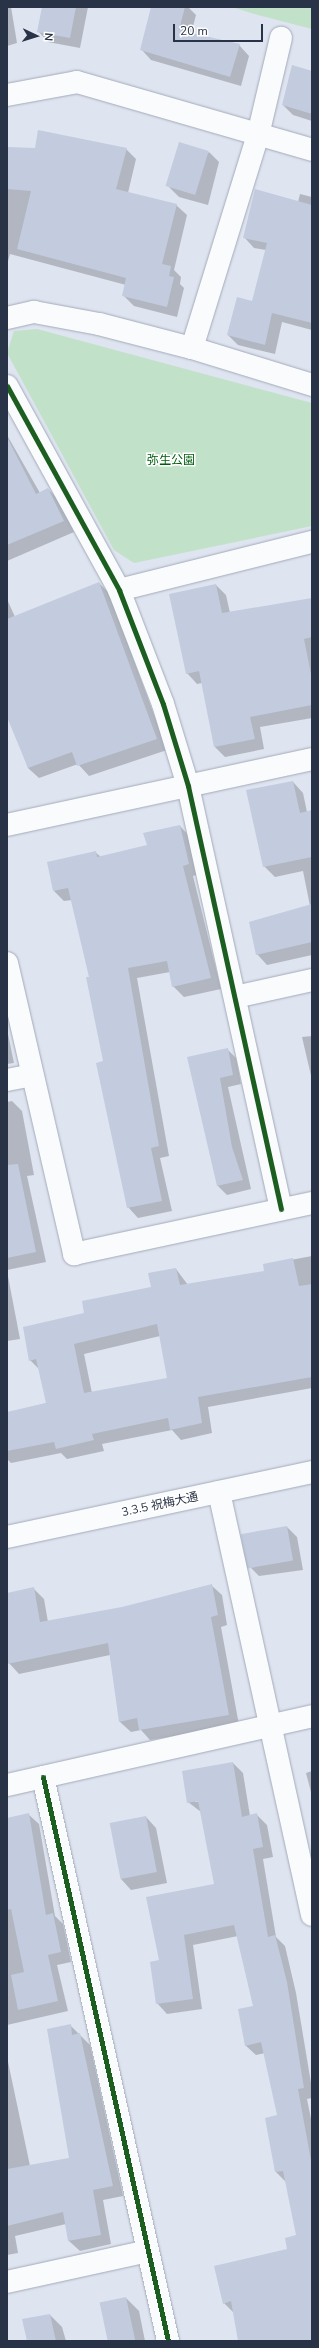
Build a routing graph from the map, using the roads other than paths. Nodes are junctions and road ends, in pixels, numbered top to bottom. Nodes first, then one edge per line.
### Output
1 (281, 38) dead end
2 (7, 95) edge
3 (258, 135) junction
4 (312, 150) edge
5 (7, 318) edge
6 (192, 348) junction
7 (312, 385) edge
8 (7, 386) edge
9 (312, 542) edge
10 (119, 590) junction
11 (312, 759) edge
12 (188, 786) junction
13 (7, 825) edge
14 (7, 963) edge
15 (312, 980) edge
16 (235, 997) junction
17 (33, 1075) junction
18 (7, 1080) edge
19 (312, 1203) edge
20 (282, 1209) junction
21 (312, 1472) edge
22 (219, 1492) junction
23 (7, 1536) edge
24 (312, 1716) edge
25 (270, 1724) junction
26 (43, 1777) junction
27 (7, 1785) edge
28 (312, 1915) edge
29 (148, 2251) junction
30 (7, 2282) edge
31 (168, 2341) edge

1 - 3 street
2 - 3 street
3 - 4 street
3 - 6 street
5 - 6 street
6 - 7 street
8 - 10 street
9 - 10 street
10 - 12 street
11 - 12 street
12 - 13 street
12 - 16 street
14 - 17 street
15 - 16 street
16 - 20 street
17 - 18 street
17 - 20 street
19 - 20 street
21 - 22 street, 3.3.5 祝梅大通
22 - 23 street, 3.3.5 祝梅大通
22 - 25 street
24 - 25 street
25 - 26 street
25 - 28 street
26 - 27 street
26 - 29 street
29 - 30 street
29 - 31 street

